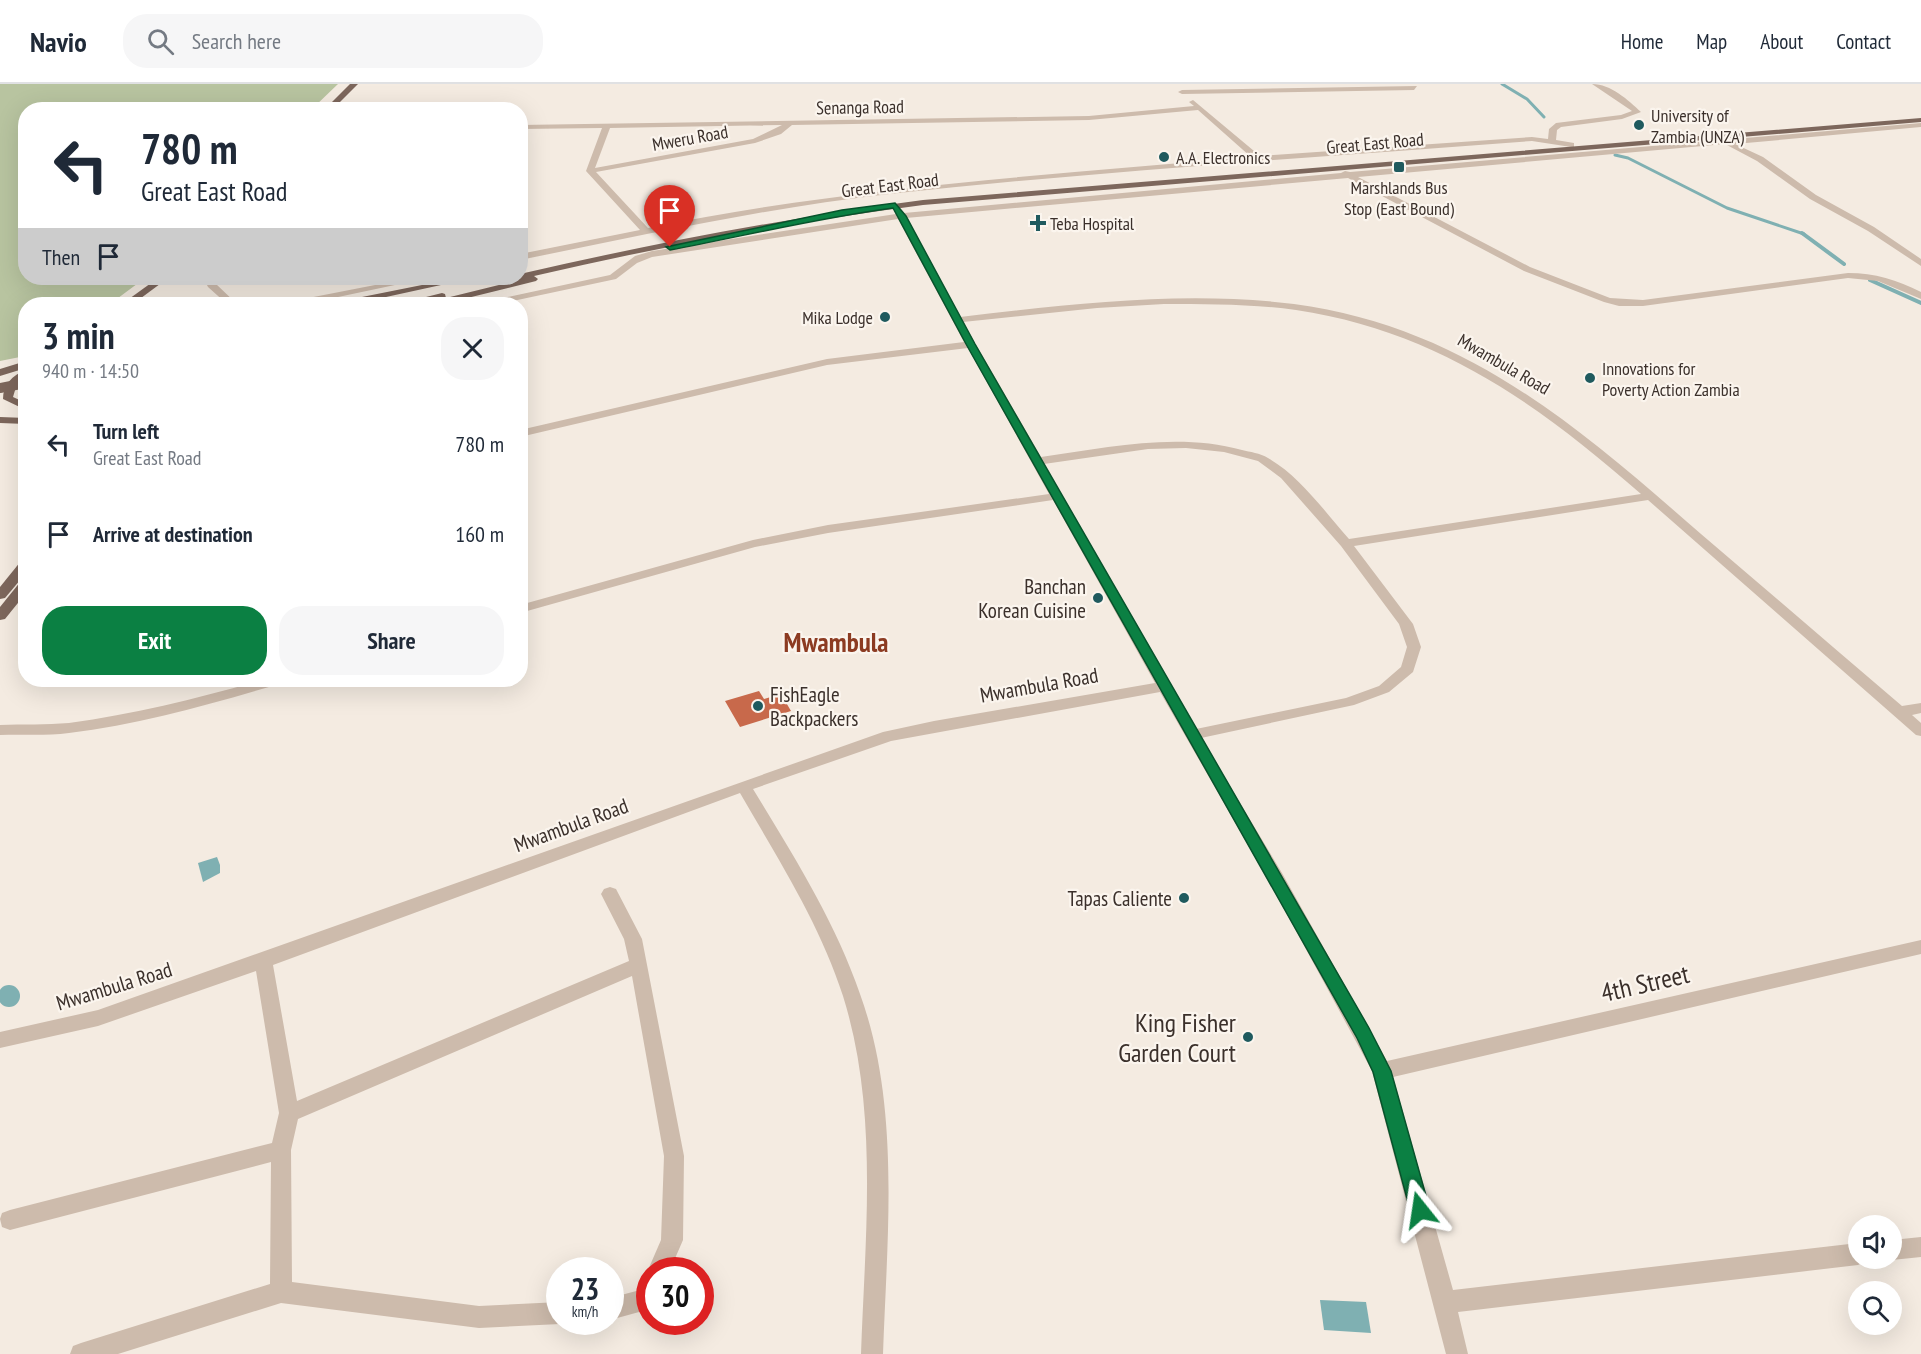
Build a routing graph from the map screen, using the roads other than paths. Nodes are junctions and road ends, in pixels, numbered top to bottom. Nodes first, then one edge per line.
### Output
1 (354, 84) edge
2 (1596, 84) edge
3 (1414, 88) dead end
4 (335, 102) edge
5 (1200, 108) junction
6 (1921, 114) edge
7 (1921, 120) edge
8 (790, 123) junction
9 (1921, 125) edge
10 (607, 126) junction
11 (528, 127) edge
12 (1552, 140) junction
13 (1728, 142) junction
14 (1571, 144) junction
15 (1258, 159) junction
16 (1338, 168) junction
17 (590, 171) junction
18 (1347, 174) junction
19 (894, 203) junction
20 (835, 211) junction
21 (645, 230) junction
22 (528, 255) edge
23 (1921, 263) edge
24 (528, 264) edge
25 (528, 274) edge
26 (528, 281) edge
27 (153, 285) edge
28 (211, 285) edge
29 (388, 285) edge
30 (434, 285) edge
31 (469, 285) edge
32 (482, 285) edge
33 (510, 285) edge
34 (1921, 296) edge
35 (137, 297) edge
36 (224, 297) edge
37 (328, 297) edge
38 (376, 297) edge
39 (417, 297) edge
40 (432, 297) edge
41 (461, 297) edge
42 (520, 297) edge
43 (958, 320) junction
44 (971, 344) junction
45 (18, 367) edge
46 (0, 373) edge
47 (18, 378) edge
48 (18, 380) edge
49 (0, 381) edge
50 (18, 381) edge
51 (0, 388) edge
52 (18, 390) edge
53 (0, 393) edge
54 (18, 404) edge
55 (0, 406) edge
56 (18, 407) edge
57 (0, 420) edge
58 (18, 421) edge
59 (528, 432) edge
60 (1038, 461) junction
61 (1058, 496) junction
62 (1650, 496) junction
63 (1346, 543) junction
64 (18, 574) edge
65 (18, 594) edge
66 (0, 595) edge
67 (528, 607) edge
68 (0, 616) edge
69 (1166, 686) junction
70 (252, 687) edge
71 (1921, 708) edge
72 (1899, 712) junction
73 (0, 730) edge
74 (1921, 731) edge
75 (1192, 735) junction
76 (744, 786) junction
77 (610, 894) dead end
78 (1921, 946) edge
79 (263, 961) junction
80 (639, 965) junction
81 (0, 1040) edge
82 (1382, 1071) junction
83 (289, 1113) junction
84 (281, 1150) junction
85 (10, 1220) dead end
86 (1921, 1247) edge
87 (1902, 1249) edge
88 (1848, 1255) edge
89 (665, 1257) edge
90 (282, 1292) junction
91 (1445, 1302) junction
92 (546, 1314) edge
93 (81, 1354) edge
94 (872, 1354) edge
95 (1457, 1354) edge

1 - 4 main road
2 - 12 street
3 - 5 street
5 - 8 street, Senanga Road
5 - 15 street
6 - 14 main road, Great East Road
7 - 16 main road, Great East Road
8 - 10 street, Senanga Road
8 - 17 street, Mweru Road
9 - 13 street
10 - 11 street, Senanga Road
10 - 17 street
12 - 14 street
12 - 15 street
13 - 18 street
13 - 23 street
14 - 19 main road, Great East Road
15 - 19 street
16 - 18 street
16 - 19 main road, Great East Road
17 - 21 street
18 - 19 street
18 - 34 street
19 - 20 main road, Great East Road
19 - 21 street
19 - 42 street
19 - 43 street
20 - 24 main road, Great East Road
20 - 25 main road, Great East Road
20 - 26 main road, Great East Road
21 - 22 street
27 - 35 main road
28 - 36 street
29 - 37 street
30 - 38 main road
31 - 39 main road
32 - 40 main road, Great East Road
33 - 41 main road, Great East Road
43 - 44 street
43 - 62 street, Mwambula Road
44 - 59 street
44 - 60 street
45 - 46 main road
47 - 49 main road
48 - 51 main road, bridge
50 - 54 main road
52 - 53 main road
55 - 56 main road
57 - 58 main road
60 - 61 street
60 - 63 street
61 - 67 street
61 - 69 street
62 - 63 street
62 - 72 street, Mwambula Road
63 - 75 street
64 - 66 main road
65 - 68 main road
69 - 75 street
69 - 76 street, Mwambula Road
70 - 73 street
71 - 72 street
72 - 74 street, Mwambula Road
75 - 82 street
76 - 79 street, Mwambula Road
76 - 94 street
77 - 80 street
78 - 82 street, 4th Street
79 - 81 street, Mwambula Road
79 - 83 street
80 - 83 street
80 - 89 street
82 - 91 street
83 - 84 street
84 - 85 street
84 - 90 street
86 - 87 street
88 - 91 street
90 - 92 street
90 - 93 street
91 - 95 street

